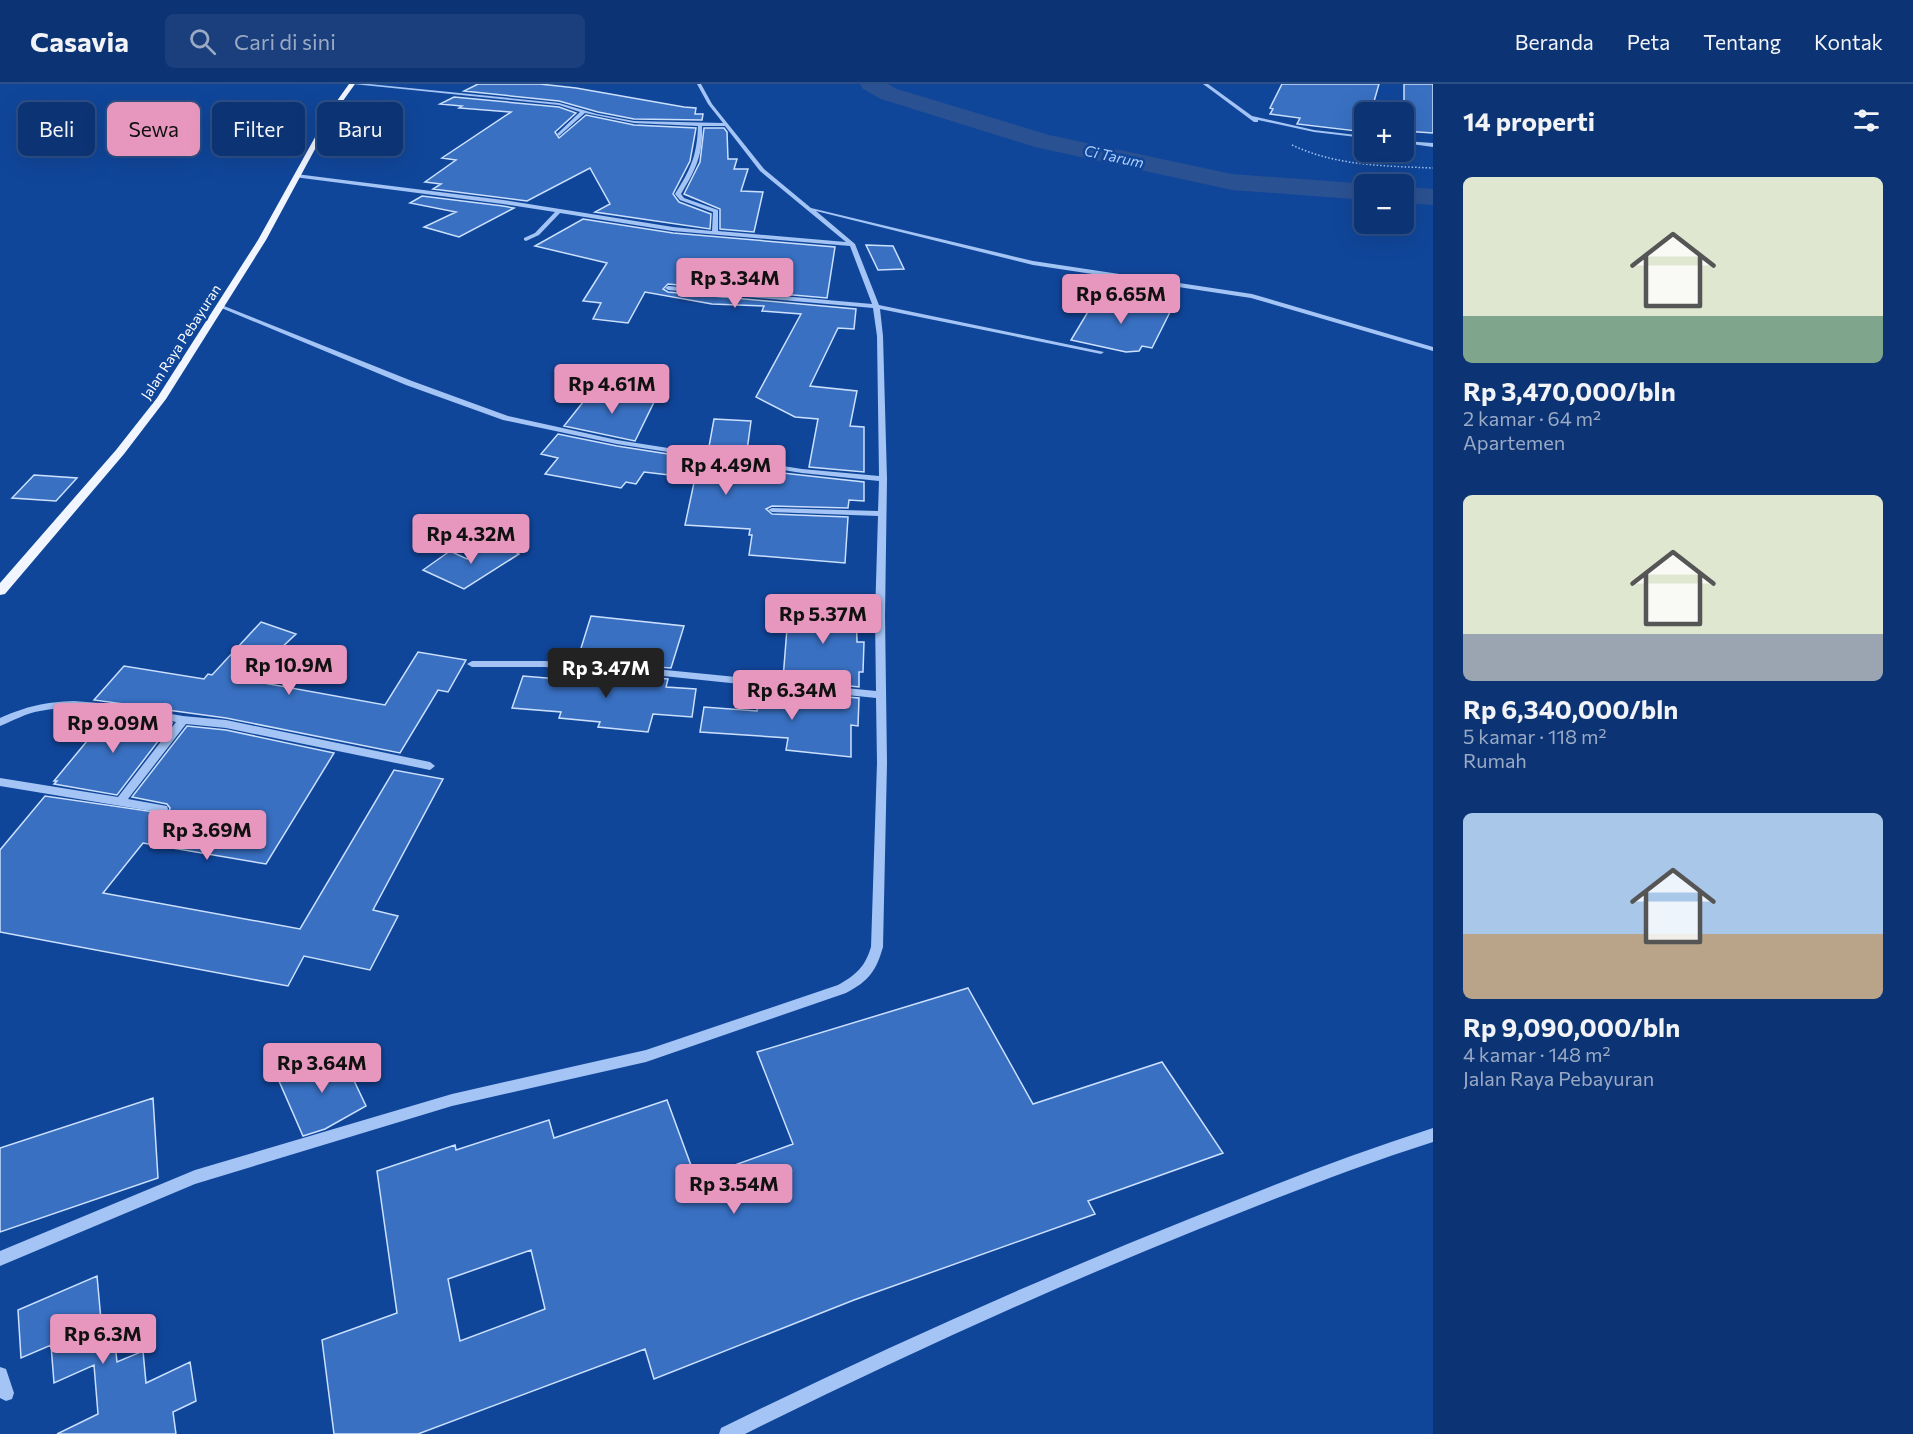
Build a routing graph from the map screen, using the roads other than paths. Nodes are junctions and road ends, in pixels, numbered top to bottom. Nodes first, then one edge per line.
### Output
1 (354, 84) edge
2 (699, 84) edge
3 (1205, 84) edge
4 (583, 112) junction
5 (1251, 117) junction
6 (1259, 123) road end
7 (700, 125) junction
8 (725, 125) junction
9 (559, 135) dead end
10 (1354, 135) edge
11 (1414, 143) edge
12 (1433, 145) edge
13 (296, 176) junction
14 (807, 208) junction
15 (559, 211) junction
16 (716, 232) junction
17 (526, 239) dead end
18 (852, 244) junction
19 (668, 288) dead end
20 (876, 306) junction
21 (222, 307) junction
22 (1433, 349) edge
23 (1101, 352) dead end
24 (884, 479) junction
25 (772, 510) dead end
26 (883, 514) junction
27 (0, 591) edge
28 (472, 664) dead end
29 (881, 695) junction
30 (183, 720) junction
31 (0, 722) edge
32 (430, 766) dead end
33 (0, 782) edge
34 (120, 801) junction
35 (163, 810) dead end
36 (1433, 1135) edge
37 (0, 1259) edge
38 (0, 1375) edge
39 (6, 1393) dead end
40 (727, 1434) edge

1 - 4 street
1 - 13 main road, Jalan Raya Pebayuran
2 - 8 street
3 - 5 street
4 - 7 street
4 - 9 street
5 - 6 street
5 - 10 street
7 - 8 street
7 - 16 street
8 - 14 street
11 - 12 street
13 - 15 street
13 - 21 main road, Jalan Raya Pebayuran
14 - 18 street
14 - 22 street
15 - 16 street
15 - 17 street
16 - 18 street
18 - 20 street
19 - 20 street
20 - 23 street
20 - 24 street
21 - 24 street
21 - 27 main road, Jalan Raya Pebayuran
24 - 26 street
25 - 26 street
26 - 29 street
28 - 29 street
29 - 37 street
30 - 31 street
30 - 32 street
30 - 34 street
33 - 34 street
34 - 35 street
36 - 40 street
38 - 39 street

